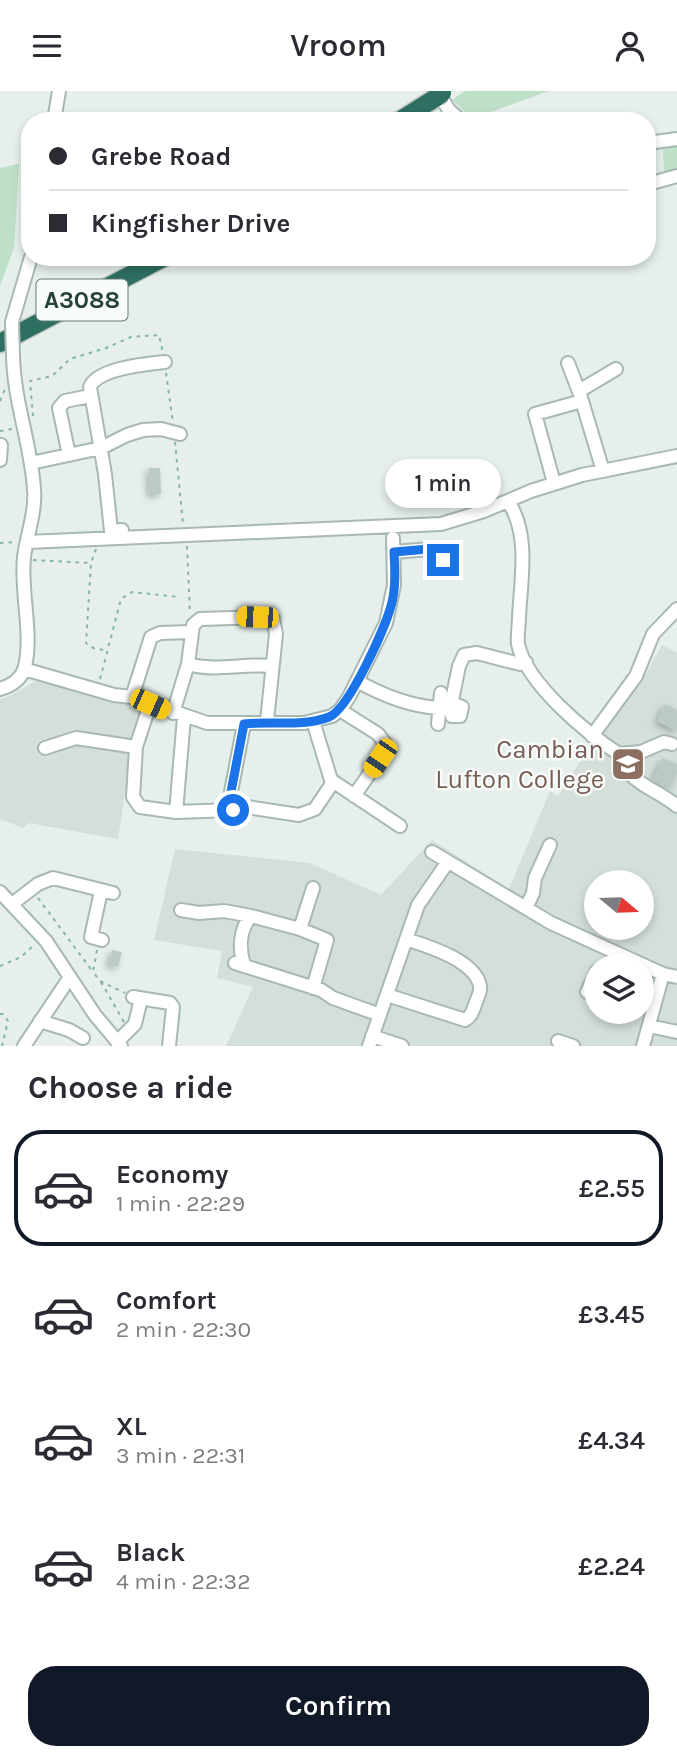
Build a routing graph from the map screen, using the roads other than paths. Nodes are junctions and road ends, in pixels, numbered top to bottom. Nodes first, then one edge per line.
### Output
1 (59, 91) edge
2 (440, 93) edge
3 (56, 112) edge
4 (412, 112) edge
5 (451, 112) edge
6 (677, 139) edge
7 (656, 142) edge
8 (677, 176) edge
9 (656, 182) edge
10 (28, 266) edge
11 (148, 266) edge
12 (0, 343) edge
13 (165, 362) dead end
14 (568, 363) dead end
15 (616, 369) dead end
16 (90, 396) junction
17 (580, 396) junction
18 (177, 433) road end
19 (1, 445) edge
20 (101, 448) junction
21 (69, 455) junction
22 (677, 456) edge
23 (0, 460) edge
24 (31, 463) junction
25 (603, 471) junction
26 (554, 484) junction
27 (508, 501) junction
28 (73, 536) dead end
29 (393, 538) dead end
30 (27, 542) junction
31 (394, 552) junction
32 (443, 560) dead end
33 (677, 609) edge
34 (192, 628) junction
35 (526, 662) junction
36 (188, 664) junction
37 (272, 666) junction
38 (24, 669) junction
39 (357, 681) junction
40 (0, 689) edge
41 (440, 693) dead end
42 (132, 697) junction
43 (452, 703) dead end
44 (150, 704) junction
45 (438, 708) junction
46 (340, 710) junction
47 (179, 715) junction
48 (267, 721) junction
49 (313, 721) junction
50 (438, 723) dead end
51 (244, 724) junction
52 (592, 736) junction
53 (672, 744) dead end
54 (136, 747) junction
55 (45, 748) dead end
56 (619, 754) junction
57 (333, 782) junction
58 (354, 796) junction
59 (677, 806) edge
60 (238, 808) junction
61 (176, 812) junction
62 (400, 826) dead end
63 (550, 845) dead end
64 (432, 852) dead end
65 (447, 863) junction
66 (313, 888) dead end
67 (0, 892) edge
68 (12, 904) junction
69 (526, 908) junction
70 (181, 910) dead end
71 (251, 916) junction
72 (300, 929) junction
73 (100, 939) road end
74 (406, 939) junction
75 (607, 948) junction
76 (604, 954) edge
77 (663, 974) junction
78 (70, 977) junction
79 (677, 978) edge
80 (313, 988) junction
81 (387, 995) junction
82 (380, 1015) junction
83 (40, 1021) junction
84 (649, 1026) junction
85 (677, 1032) edge
86 (83, 1038) dead end
87 (371, 1041) edge
88 (558, 1041) dead end
89 (119, 1044) edge
90 (24, 1046) edge
91 (169, 1046) edge
92 (402, 1046) edge
93 (573, 1046) edge
94 (643, 1046) edge

1 - 3 street
2 - 4 highway
2 - 5 street
6 - 7 street
8 - 9 street
10 - 24 street, bridge
11 - 12 highway, A3088
13 - 16 street
14 - 17 street
15 - 17 street
16 - 20 street
16 - 21 street
17 - 25 street
17 - 26 street
18 - 20 street
19 - 23 street
20 - 21 street
20 - 28 street
21 - 24 street
22 - 25 street
24 - 30 street
25 - 26 street
26 - 27 street
27 - 30 street
27 - 35 street
29 - 31 street
30 - 38 street
31 - 32 street
31 - 39 street
33 - 52 street
34 - 36 street
34 - 37 street
34 - 42 street
35 - 43 street
35 - 52 street
36 - 37 street
36 - 47 street
37 - 48 street
38 - 40 street
38 - 42 street
39 - 45 street
39 - 46 street
41 - 45 street
42 - 44 street
44 - 47 street
44 - 54 street
45 - 50 street
46 - 49 street
46 - 58 street
47 - 51 street
47 - 61 street
48 - 49 street
48 - 51 street
49 - 57 street
51 - 60 street
52 - 56 street
53 - 56 street
54 - 55 street
54 - 61 street
56 - 59 street
57 - 58 street
57 - 60 street
58 - 62 street
60 - 61 street
63 - 69 street
64 - 65 street
65 - 69 street
65 - 74 street
66 - 72 street
67 - 68 street
68 - 73 street
68 - 78 street
69 - 75 street
70 - 71 street
71 - 72 street
71 - 80 street
72 - 80 street
74 - 81 street
74 - 81 street
75 - 76 street
75 - 77 street
77 - 79 street
77 - 84 street
78 - 83 street
78 - 89 street
80 - 82 street
81 - 82 street
82 - 87 street
83 - 86 street
83 - 90 street
84 - 85 street
84 - 94 street
87 - 92 street
88 - 93 street
89 - 91 street

